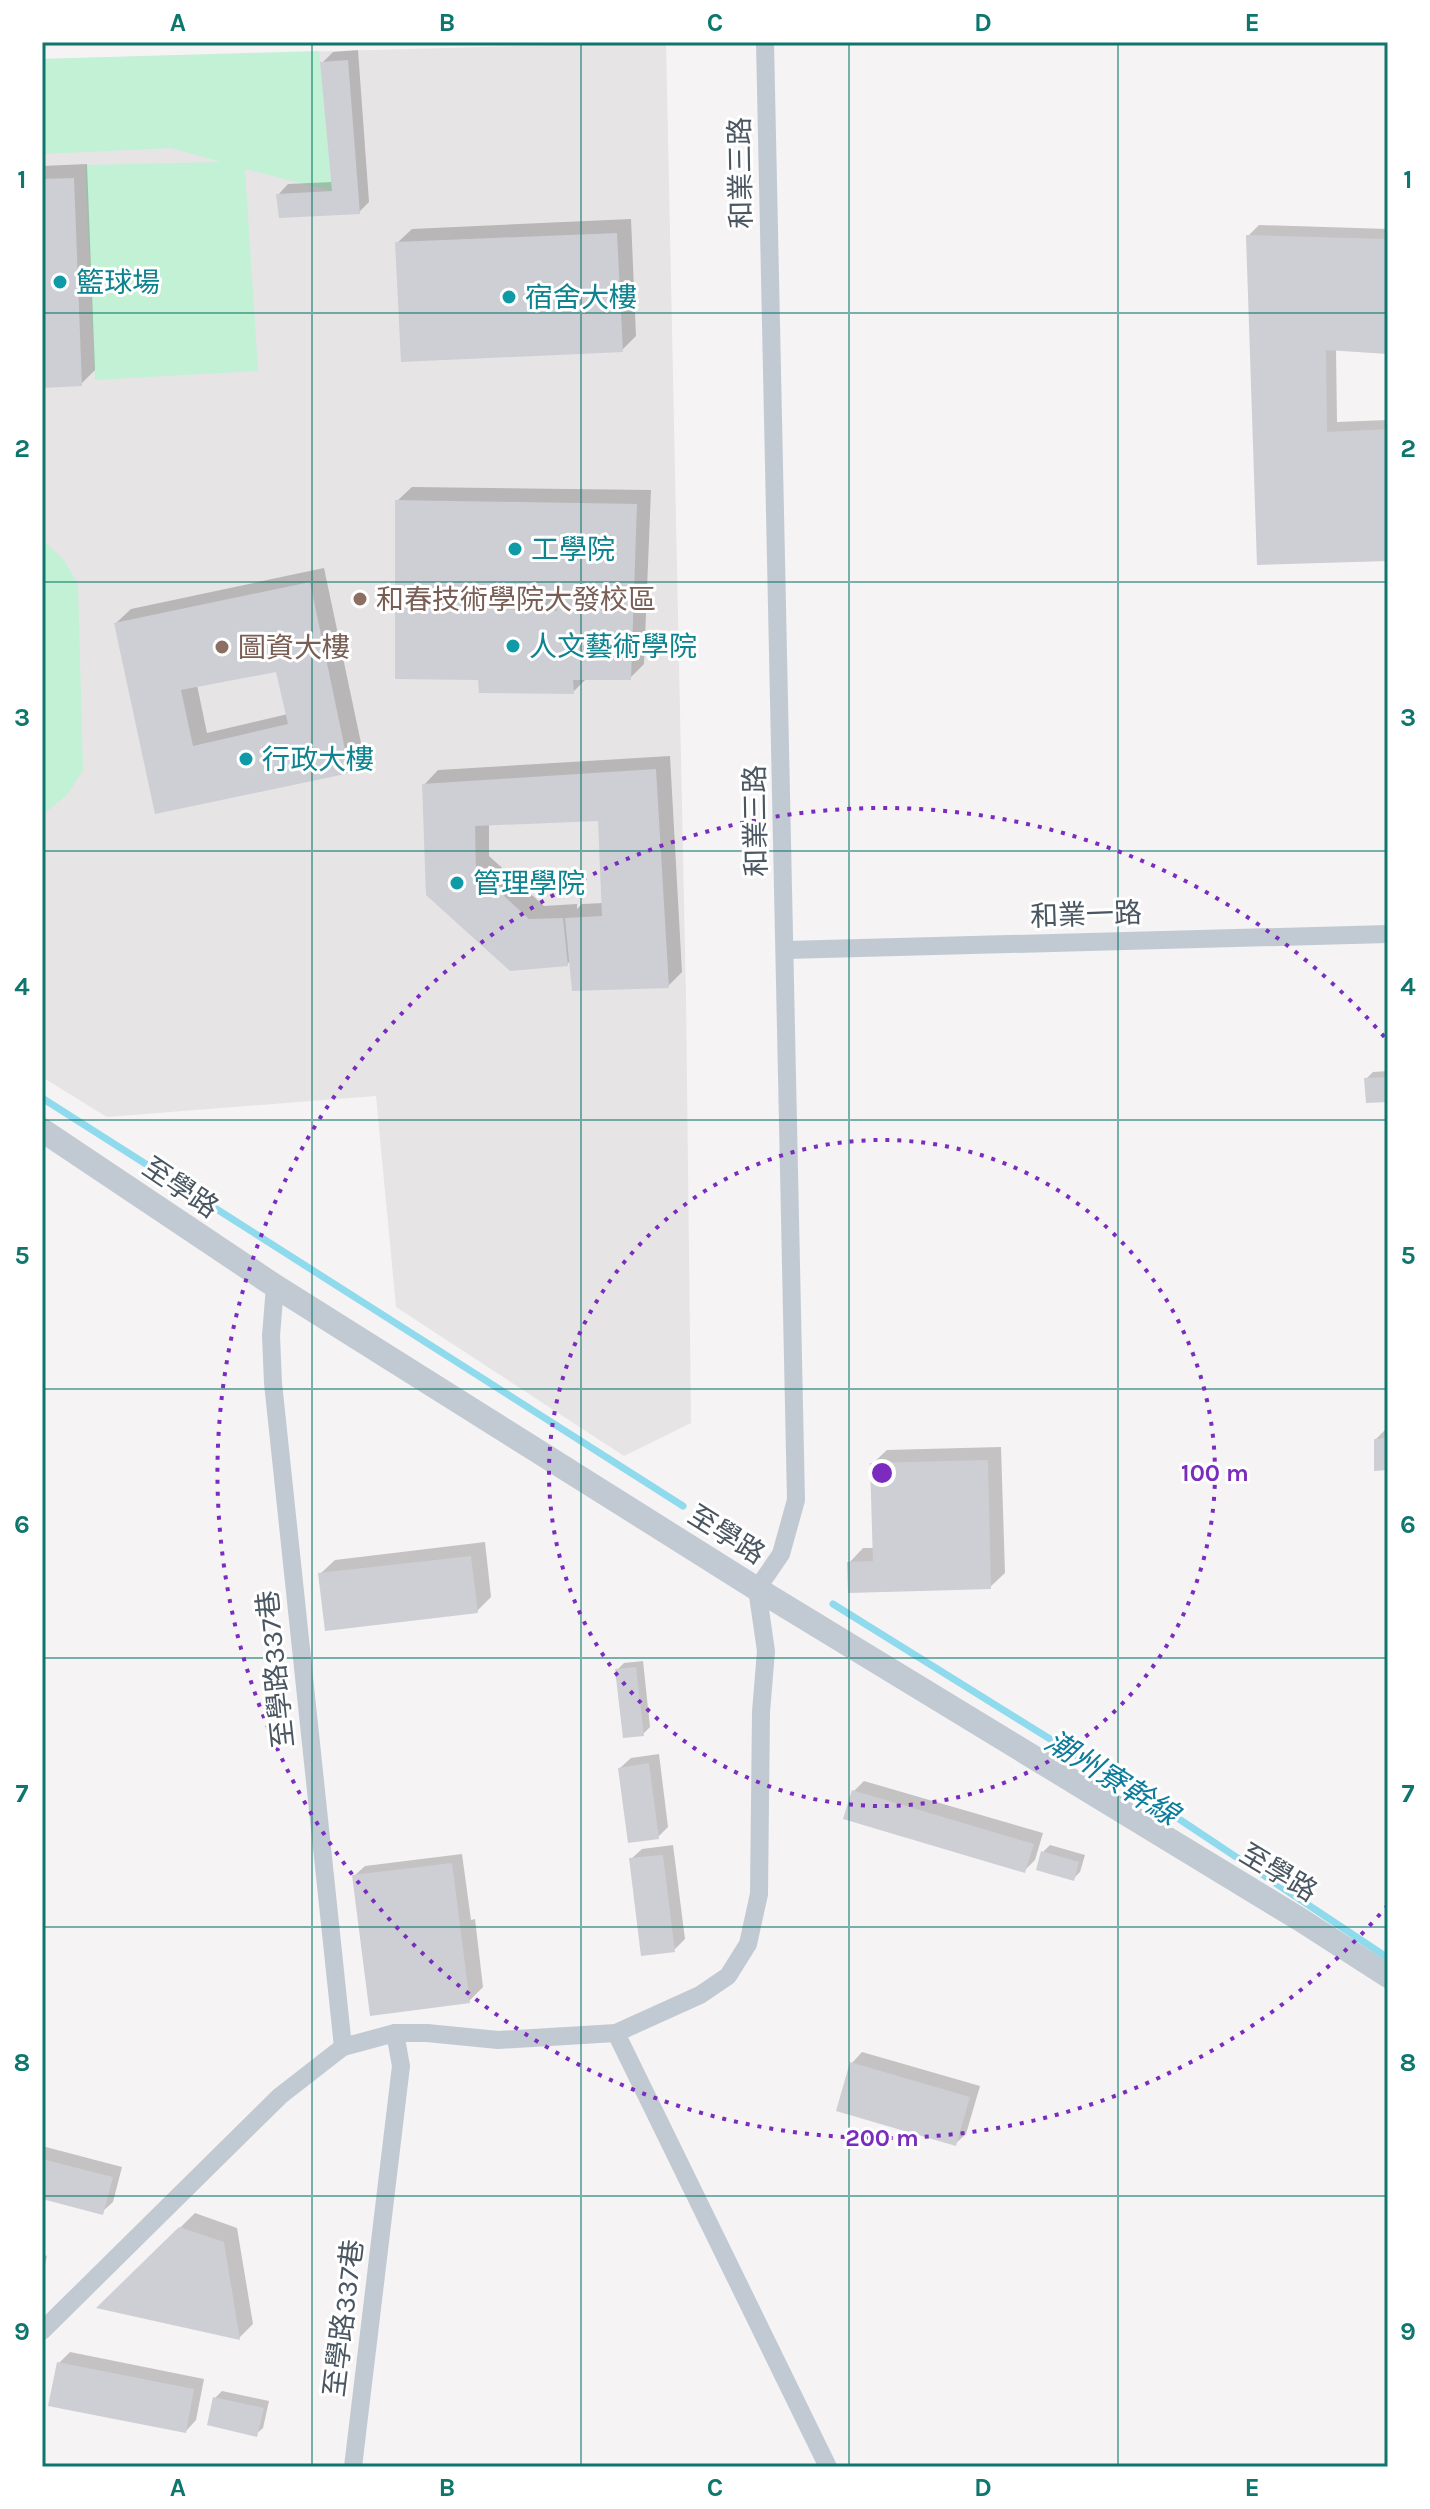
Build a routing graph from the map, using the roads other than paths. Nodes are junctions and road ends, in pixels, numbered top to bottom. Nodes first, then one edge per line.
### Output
1 (765, 42) edge
2 (1388, 934) edge
3 (786, 950) junction
4 (42, 1130) edge
5 (275, 1286) junction
6 (757, 1589) junction
7 (1388, 1976) edge
8 (395, 2033) junction
9 (616, 2033) junction
10 (343, 2047) junction
11 (42, 2331) edge
12 (353, 2467) edge
13 (828, 2467) edge

1 - 3 street, 和業三路
2 - 3 street, 和業一路
3 - 6 street, 和業三路
4 - 5 street, 至學路
5 - 6 street, 至學路
5 - 10 street, 至學路337巷
6 - 7 street, 至學路
6 - 9 street
8 - 9 street
8 - 10 street
8 - 12 street, 至學路337巷
9 - 13 street
10 - 11 street

